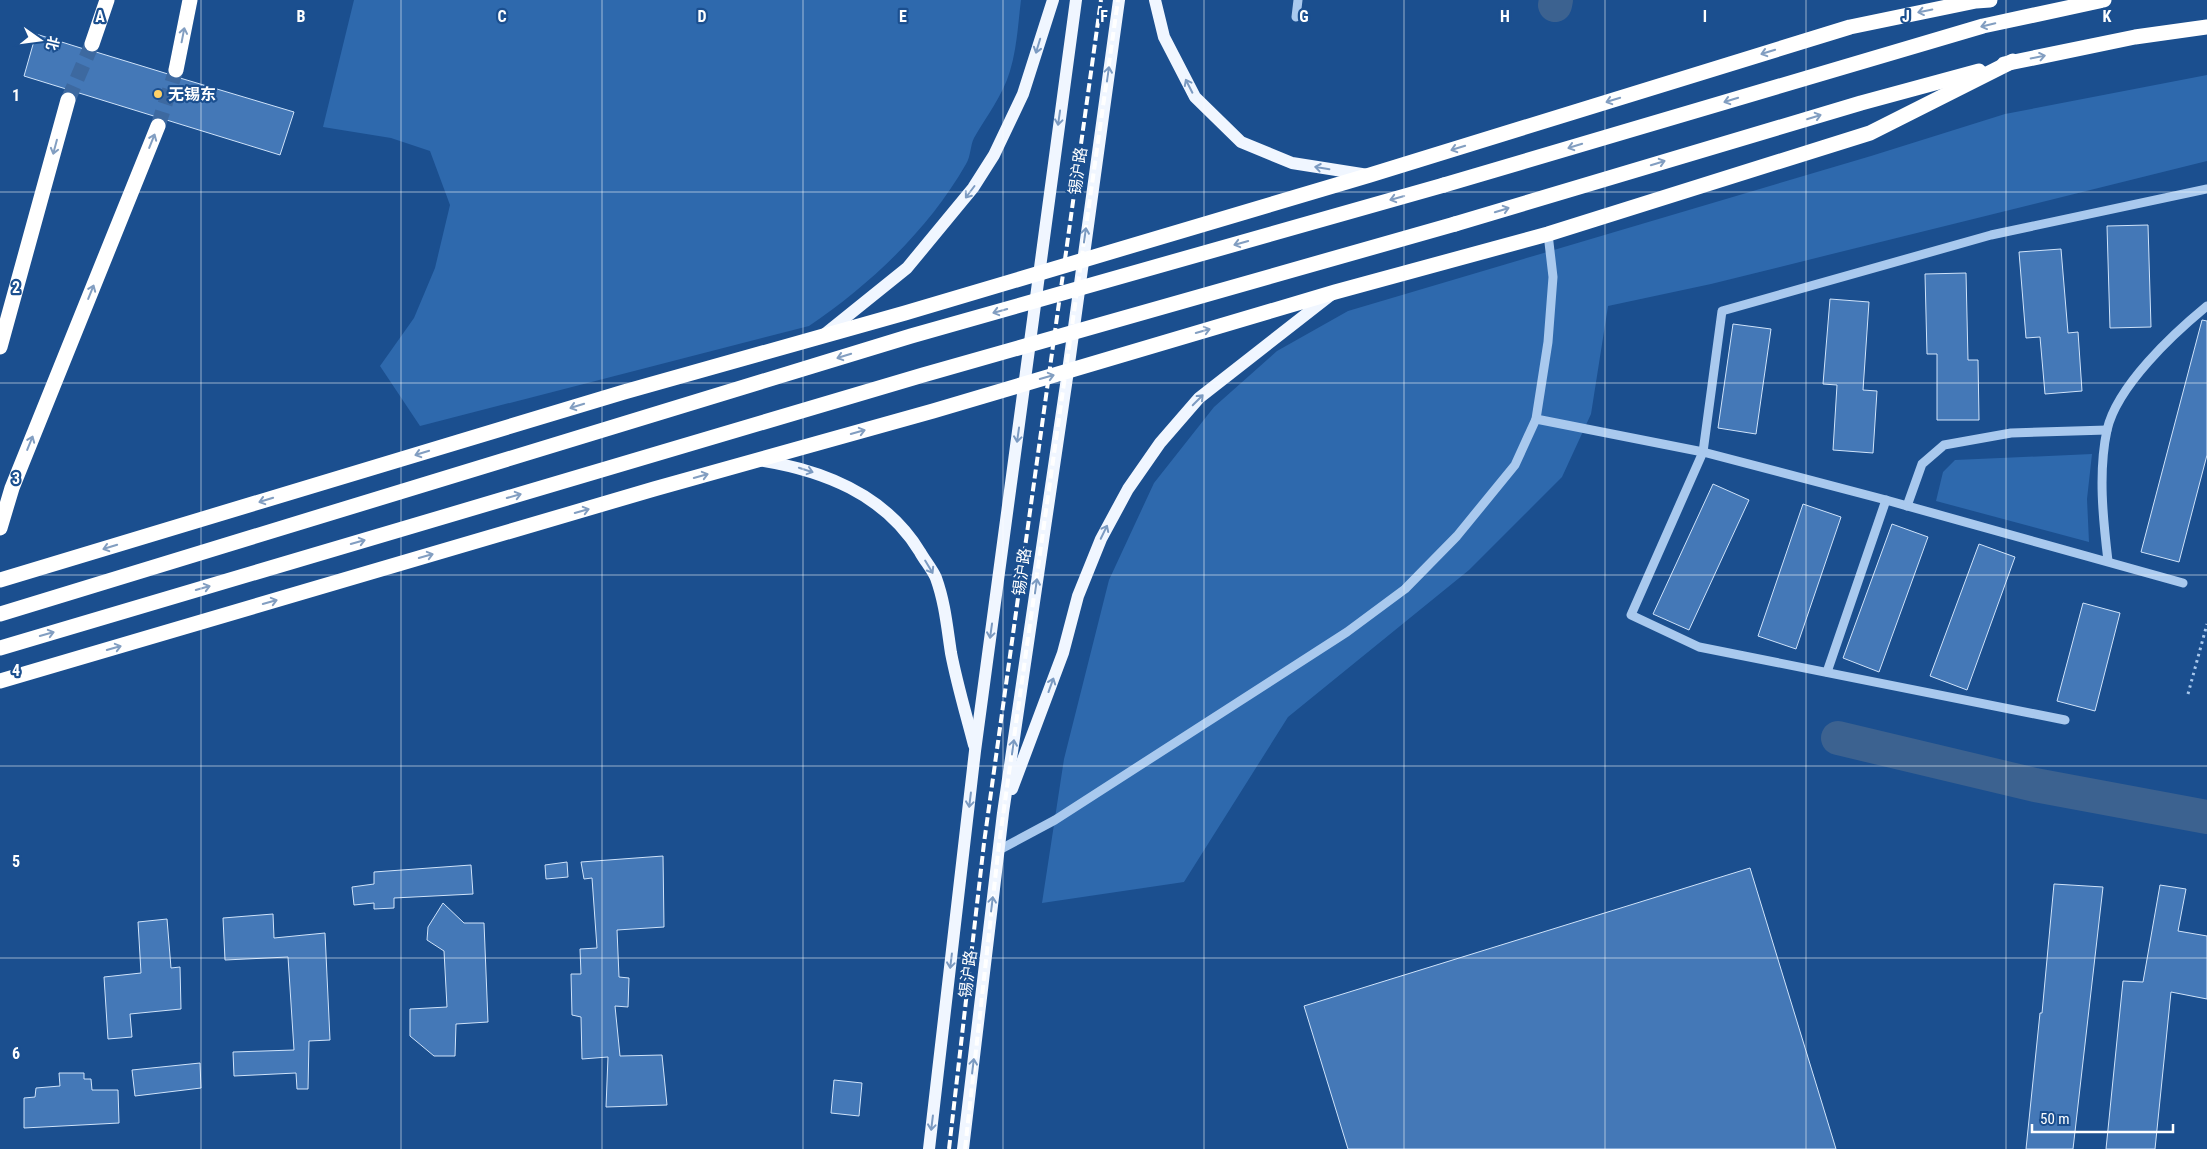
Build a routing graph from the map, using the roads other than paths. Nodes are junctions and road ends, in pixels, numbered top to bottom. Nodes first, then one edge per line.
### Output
1 (107, 0) edge
2 (190, 0) edge
3 (1053, 0) edge
4 (1076, 0) edge
5 (1119, 0) edge
6 (1155, 0) edge
7 (1298, 0) edge
8 (1990, 0) edge
9 (2104, 0) edge
10 (1296, 18) dead end
11 (2207, 27) edge
12 (92, 44) tunnel mouth
13 (2013, 62) junction
14 (176, 70) tunnel mouth
15 (68, 100) tunnel mouth
16 (158, 126) tunnel mouth
17 (1370, 175) junction
18 (2207, 189) edge
19 (1548, 234) junction
20 (1082, 259) junction
21 (1038, 274) junction
22 (1336, 292) junction
23 (2207, 306) edge
24 (822, 337) junction
25 (0, 347) edge
26 (1068, 371) junction
27 (1025, 383) junction
28 (1536, 419) junction
29 (2107, 430) junction
30 (1703, 452) junction
31 (758, 460) junction
32 (1886, 500) junction
33 (1907, 506) junction
34 (0, 528) edge
35 (2108, 561) junction
36 (0, 580) edge
37 (2183, 583) dead end
38 (0, 614) edge
39 (0, 648) edge
40 (1827, 672) junction
41 (0, 681) edge
42 (2065, 720) dead end
43 (975, 752) junction
44 (1003, 812) junction
45 (999, 850) junction
46 (929, 1149) edge
47 (963, 1149) edge

1 - 12 highway
14 -> 2 highway
3 -> 24 main road
4 -> 21 main road, 锡沪路
20 -> 5 main road, 锡沪路
17 -> 6 main road
7 - 10 street
8 -> 17 highway
9 -> 38 highway, bridge
13 -> 11 highway
13 - 19 highway
39 -> 13 highway, bridge
15 -> 25 highway
34 -> 16 highway
17 - 20 highway
18 - 30 street
19 - 22 highway
19 - 28 street
20 - 21 highway
20 - 26 main road, 锡沪路
21 - 24 highway
21 - 27 main road, 锡沪路
26 -> 22 highway
44 -> 22 main road
23 - 29 street
24 -> 36 highway
27 -> 26 highway
44 -> 26 main road, 锡沪路
31 -> 27 highway
27 -> 43 main road, 锡沪路
28 - 30 street
28 - 45 street
29 - 33 street
29 - 35 street
30 - 32 street
30 - 40 street
41 -> 31 highway
31 -> 43 main road
32 - 33 street
32 - 40 street
33 - 35 street
35 - 37 street
40 - 42 street
43 -> 46 main road, 锡沪路
44 - 45 main road, 锡沪路
47 -> 45 main road, 锡沪路

